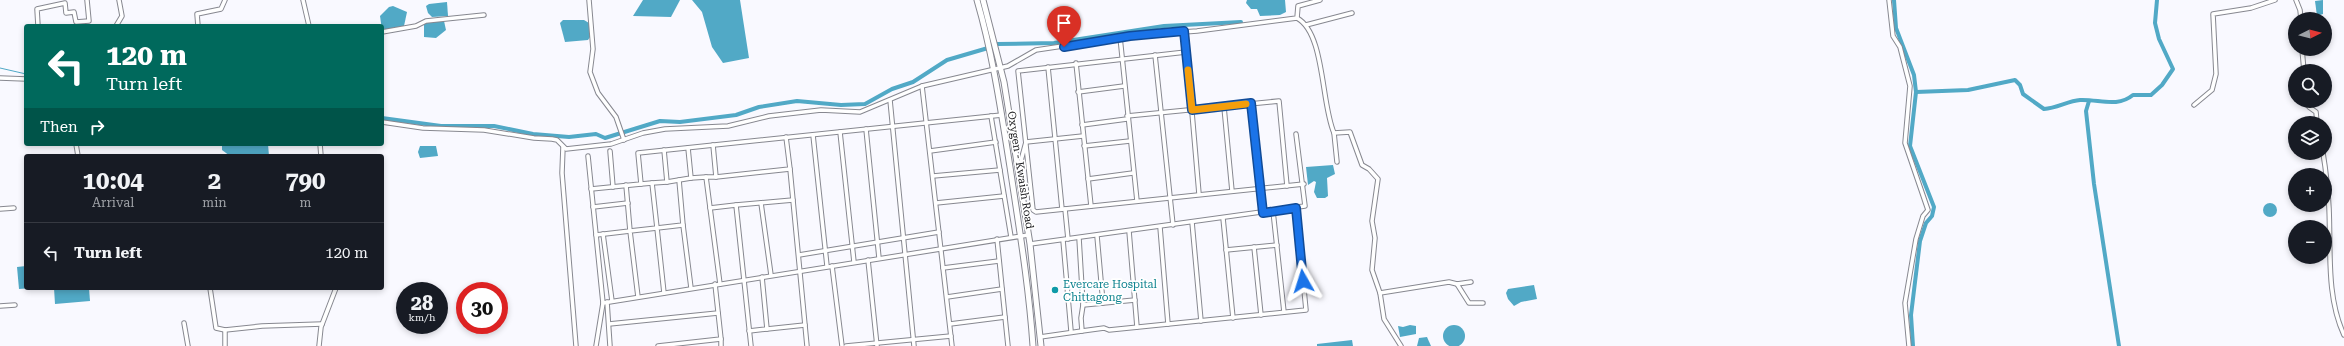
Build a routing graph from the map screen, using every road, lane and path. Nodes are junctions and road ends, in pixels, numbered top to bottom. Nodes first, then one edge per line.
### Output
1 (87, 0) edge
2 (119, 0) edge
3 (225, 0) edge
4 (303, 0) edge
5 (589, 0) edge
6 (977, 0) edge
7 (983, 0) edge
8 (1320, 0) edge
9 (1890, 0) edge
10 (2275, 0) edge
11 (2296, 0) edge
12 (2299, 12) edge
13 (1352, 13) dead end
14 (484, 15) dead end
15 (1297, 18) junction
16 (38, 24) edge
17 (117, 24) edge
18 (198, 24) edge
19 (309, 24) edge
20 (1306, 25) junction
21 (1184, 31) junction
22 (384, 32) edge
23 (1120, 37) junction
24 (1186, 52) junction
25 (1154, 55) junction
26 (1121, 59) junction
27 (1076, 63) junction
28 (1048, 67) junction
29 (997, 69) junction
30 (0, 78) edge
31 (24, 79) edge
32 (922, 86) junction
33 (1124, 86) junction
34 (1078, 92) junction
35 (890, 100) junction
36 (1251, 103) junction
37 (2194, 105) dead end
38 (1224, 107) junction
39 (2310, 108) edge
40 (1192, 110) junction
41 (1160, 113) junction
42 (1002, 115) junction
43 (991, 116) junction
44 (2316, 116) edge
45 (1127, 118) junction
46 (384, 122) edge
47 (926, 123) junction
48 (1082, 124) junction
49 (892, 126) junction
50 (866, 129) junction
51 (840, 132) junction
52 (1334, 133) junction
53 (1296, 134) dead end
54 (813, 135) junction
55 (1083, 136) junction
56 (786, 137) junction
57 (1054, 139) junction
58 (624, 140) junction
59 (1130, 141) junction
60 (996, 142) junction
61 (1026, 142) junction
62 (713, 145) junction
63 (1084, 146) junction
64 (563, 147) junction
65 (688, 148) junction
66 (664, 150) junction
67 (610, 151) dead end
68 (930, 151) junction
69 (588, 156) dead end
70 (2323, 160) edge
71 (1337, 162) dead end
72 (790, 169) junction
73 (1000, 170) junction
74 (1018, 173) junction
75 (1133, 173) junction
76 (933, 176) junction
77 (716, 177) junction
78 (691, 178) junction
79 (706, 178) junction
80 (1088, 179) junction
81 (679, 180) junction
82 (667, 182) junction
83 (652, 183) junction
84 (641, 184) junction
85 (1304, 184) junction
86 (626, 185) junction
87 (613, 186) junction
88 (1288, 186) junction
89 (1260, 188) junction
90 (591, 189) junction
91 (1232, 191) junction
92 (1199, 194) junction
93 (1004, 196) junction
94 (1169, 198) junction
95 (793, 200) junction
96 (761, 202) junction
97 (1137, 202) junction
98 (628, 203) junction
99 (936, 203) junction
100 (736, 205) junction
101 (1091, 206) junction
102 (593, 207) junction
103 (14, 208) dead end
104 (710, 208) junction
105 (1296, 208) junction
106 (0, 209) edge
107 (1063, 209) junction
108 (1273, 211) junction
109 (1263, 213) junction
110 (1223, 218) junction
111 (1192, 222) junction
112 (683, 225) junction
113 (1173, 225) junction
114 (1160, 227) junction
115 (657, 228) junction
116 (630, 231) junction
117 (1129, 231) junction
118 (939, 232) junction
119 (603, 234) junction
120 (596, 235) junction
121 (1028, 235) junction
122 (1021, 236) junction
123 (1097, 236) junction
124 (904, 237) junction
125 (1011, 237) junction
126 (1079, 238) junction
127 (997, 239) junction
128 (1068, 239) junction
129 (1063, 240) junction
130 (877, 243) junction
131 (1030, 244) junction
132 (1277, 245) junction
133 (852, 246) junction
134 (1254, 247) junction
135 (941, 248) junction
136 (1226, 250) junction
137 (826, 251) junction
138 (906, 254) junction
139 (799, 255) junction
140 (879, 258) junction
141 (868, 260) junction
142 (999, 261) junction
143 (854, 262) junction
144 (827, 266) junction
145 (832, 266) junction
146 (943, 268) junction
147 (800, 271) junction
148 (771, 275) junction
149 (762, 277) junction
150 (744, 280) junction
151 (1471, 282) dead end
152 (715, 284) junction
153 (720, 284) junction
154 (1457, 284) junction
155 (691, 288) junction
156 (1002, 289) junction
157 (210, 290) edge
158 (335, 290) edge
159 (664, 293) junction
160 (1380, 293) junction
161 (638, 297) junction
162 (947, 297) junction
163 (1135, 300) junction
164 (612, 301) junction
165 (605, 302) junction
166 (1103, 303) junction
167 (1483, 303) dead end
168 (15, 305) dead end
169 (0, 306) edge
170 (1083, 306) junction
171 (1284, 312) junction
172 (718, 313) junction
173 (1261, 315) junction
174 (1005, 317) junction
175 (1232, 318) junction
176 (1201, 321) junction
177 (184, 323) dead end
178 (322, 324) junction
179 (609, 324) junction
180 (950, 324) junction
181 (1168, 324) junction
182 (805, 325) junction
183 (1137, 327) junction
184 (767, 329) junction
185 (225, 330) junction
186 (750, 331) junction
187 (1071, 331) dead end
188 (1082, 331) junction
189 (2344, 335) edge
190 (951, 336) junction
191 (1040, 337) junction
192 (720, 339) junction
193 (913, 339) junction
194 (877, 344) edge
195 (188, 346) edge
196 (225, 346) edge
197 (319, 346) edge
198 (576, 346) edge
199 (596, 346) edge
200 (610, 346) edge
201 (658, 346) edge
202 (721, 346) edge
203 (751, 346) edge
204 (807, 346) edge
205 (842, 346) edge
206 (846, 346) edge
207 (914, 346) edge
208 (952, 346) edge
209 (1004, 346) edge
210 (1008, 346) edge
211 (1033, 346) edge
212 (1041, 346) edge
213 (1401, 346) edge
214 (1909, 346) edge

1 - 16 street
2 - 17 street
3 - 18 street
4 - 19 street
5 - 58 street
6 - 29 main road, Oxygen - Kwaish Road
7 - 29 main road, Oxygen - Kwaish Road
8 - 15 street
9 - 214 street
10 - 37 street
11 - 12 street
13 - 20 street
14 - 22 street
15 - 20 street
15 - 21 street
20 - 52 street
21 - 23 street
21 - 24 street
23 - 26 street
23 - 29 street
24 - 25 street
24 - 40 street
25 - 26 street
25 - 41 street
26 - 27 street
26 - 33 street
27 - 28 street
27 - 34 street
28 - 57 street
28 - 61 street
29 - 32 street
29 - 42 main road, Oxygen - Kwaish Road
29 - 74 main road, Oxygen - Kwaish Road
30 - 31 street
32 - 35 street
32 - 47 street
33 - 34 street
33 - 45 street
34 - 48 street
35 - 49 street
35 - 58 street
36 - 38 street
36 - 88 street
36 - 89 street
38 - 40 street
38 - 91 street
39 - 44 street
40 - 41 street
40 - 92 street
41 - 45 street
41 - 94 street
42 - 43 street
42 - 122 main road, Oxygen - Kwaish Road
43 - 47 street
43 - 60 street
45 - 48 street
45 - 59 street
46 - 64 street
47 - 49 street
47 - 68 street
48 - 55 street
49 - 50 street
49 - 124 street
50 - 51 street
50 - 130 street
51 - 54 street
51 - 133 street
52 - 71 street
52 - 160 street
53 - 85 street
54 - 56 street
54 - 137 street
55 - 57 street
55 - 63 street
56 - 62 street
56 - 72 street
57 - 61 street
57 - 107 street
58 - 64 street
59 - 63 street
59 - 75 street
60 - 68 street
60 - 73 street
61 - 74 street
61 - 107 street
62 - 65 street
62 - 77 street
63 - 80 street
64 - 198 street
65 - 66 street
65 - 78 street
66 - 82 street
66 - 84 street
67 - 87 street
68 - 76 street
69 - 90 street
70 - 189 street
72 - 77 street
72 - 95 street
73 - 76 street
73 - 93 street
74 - 121 main road, Oxygen - Kwaish Road
75 - 80 street
75 - 97 street
76 - 99 street
77 - 79 street
78 - 79 street
78 - 81 street
79 - 104 street
80 - 101 street
81 - 82 street
81 - 112 street
82 - 83 street
83 - 84 street
83 - 115 street
84 - 86 street
85 - 88 street
85 - 105 street
86 - 87 street
86 - 98 street
87 - 90 street
88 - 89 street
89 - 91 street
89 - 109 street
90 - 102 street
91 - 92 street
92 - 94 street
93 - 99 street
93 - 125 street
94 - 97 street
94 - 113 street
95 - 96 street
95 - 139 street
96 - 100 street
96 - 148 street
97 - 101 street
98 - 102 street
98 - 116 street
99 - 118 street
100 - 104 street
100 - 150 street
101 - 107 street
102 - 120 street
103 - 106 street
104 - 153 street
105 - 108 street
105 - 171 street
107 - 128 street
108 - 109 street
108 - 132 street
109 - 110 street
110 - 111 street
110 - 136 street
111 - 113 street
111 - 176 street
112 - 115 street
112 - 155 street
113 - 114 street
114 - 117 street
114 - 181 street
115 - 116 street
115 - 159 street
116 - 119 street
116 - 161 street
117 - 123 street
117 - 163 street
118 - 124 street
118 - 135 street
119 - 120 street
119 - 164 street
120 - 165 street
121 - 122 street
121 - 131 main road, Oxygen - Kwaish Road
122 - 125 street
122 - 211 main road, Oxygen - Kwaish Road
123 - 126 street
123 - 166 street
124 - 130 street
124 - 138 street
125 - 127 street
126 - 128 street
126 - 170 street
127 - 135 street
127 - 142 street
128 - 129 street
129 - 131 street
129 - 187 street
130 - 133 street
130 - 140 street
131 - 191 main road, Oxygen - Kwaish Road
132 - 134 street
132 - 171 street
133 - 137 street
133 - 143 street
134 - 136 street
134 - 173 street
135 - 138 street
135 - 146 street
136 - 175 street
137 - 139 street
137 - 144 street
138 - 140 street
138 - 193 street
139 - 147 street
140 - 141 street
141 - 143 street
141 - 194 street
142 - 146 street
142 - 156 street
143 - 145 street
144 - 145 street
144 - 147 street
145 - 205 street
146 - 162 street
147 - 148 street
147 - 182 street
148 - 149 street
149 - 150 street
149 - 184 street
150 - 153 street
150 - 186 street
151 - 154 street
152 - 153 street
152 - 155 street
152 - 172 street
154 - 160 street
154 - 167 street
155 - 159 street
156 - 162 street
156 - 174 street
157 - 185 street
158 - 178 street
159 - 161 street
160 - 213 street
161 - 164 street
162 - 180 street
163 - 166 street
163 - 183 street
164 - 165 street
165 - 179 street
165 - 199 street
166 - 170 street
168 - 169 street
170 - 188 street
171 - 173 street
172 - 179 street
172 - 192 street
173 - 175 street
174 - 180 street
174 - 210 street
175 - 176 street
176 - 181 street
177 - 195 street
178 - 185 street
178 - 197 street
179 - 200 street
180 - 190 street
181 - 183 street
182 - 184 street
182 - 204 street
183 - 188 street
184 - 186 street
185 - 196 street
186 - 203 street
188 - 191 street
190 - 193 street
190 - 208 street
191 - 212 main road, Oxygen - Kwaish Road
192 - 201 street
192 - 202 street
193 - 194 street
193 - 207 street
194 - 206 street
209 - 210 street

